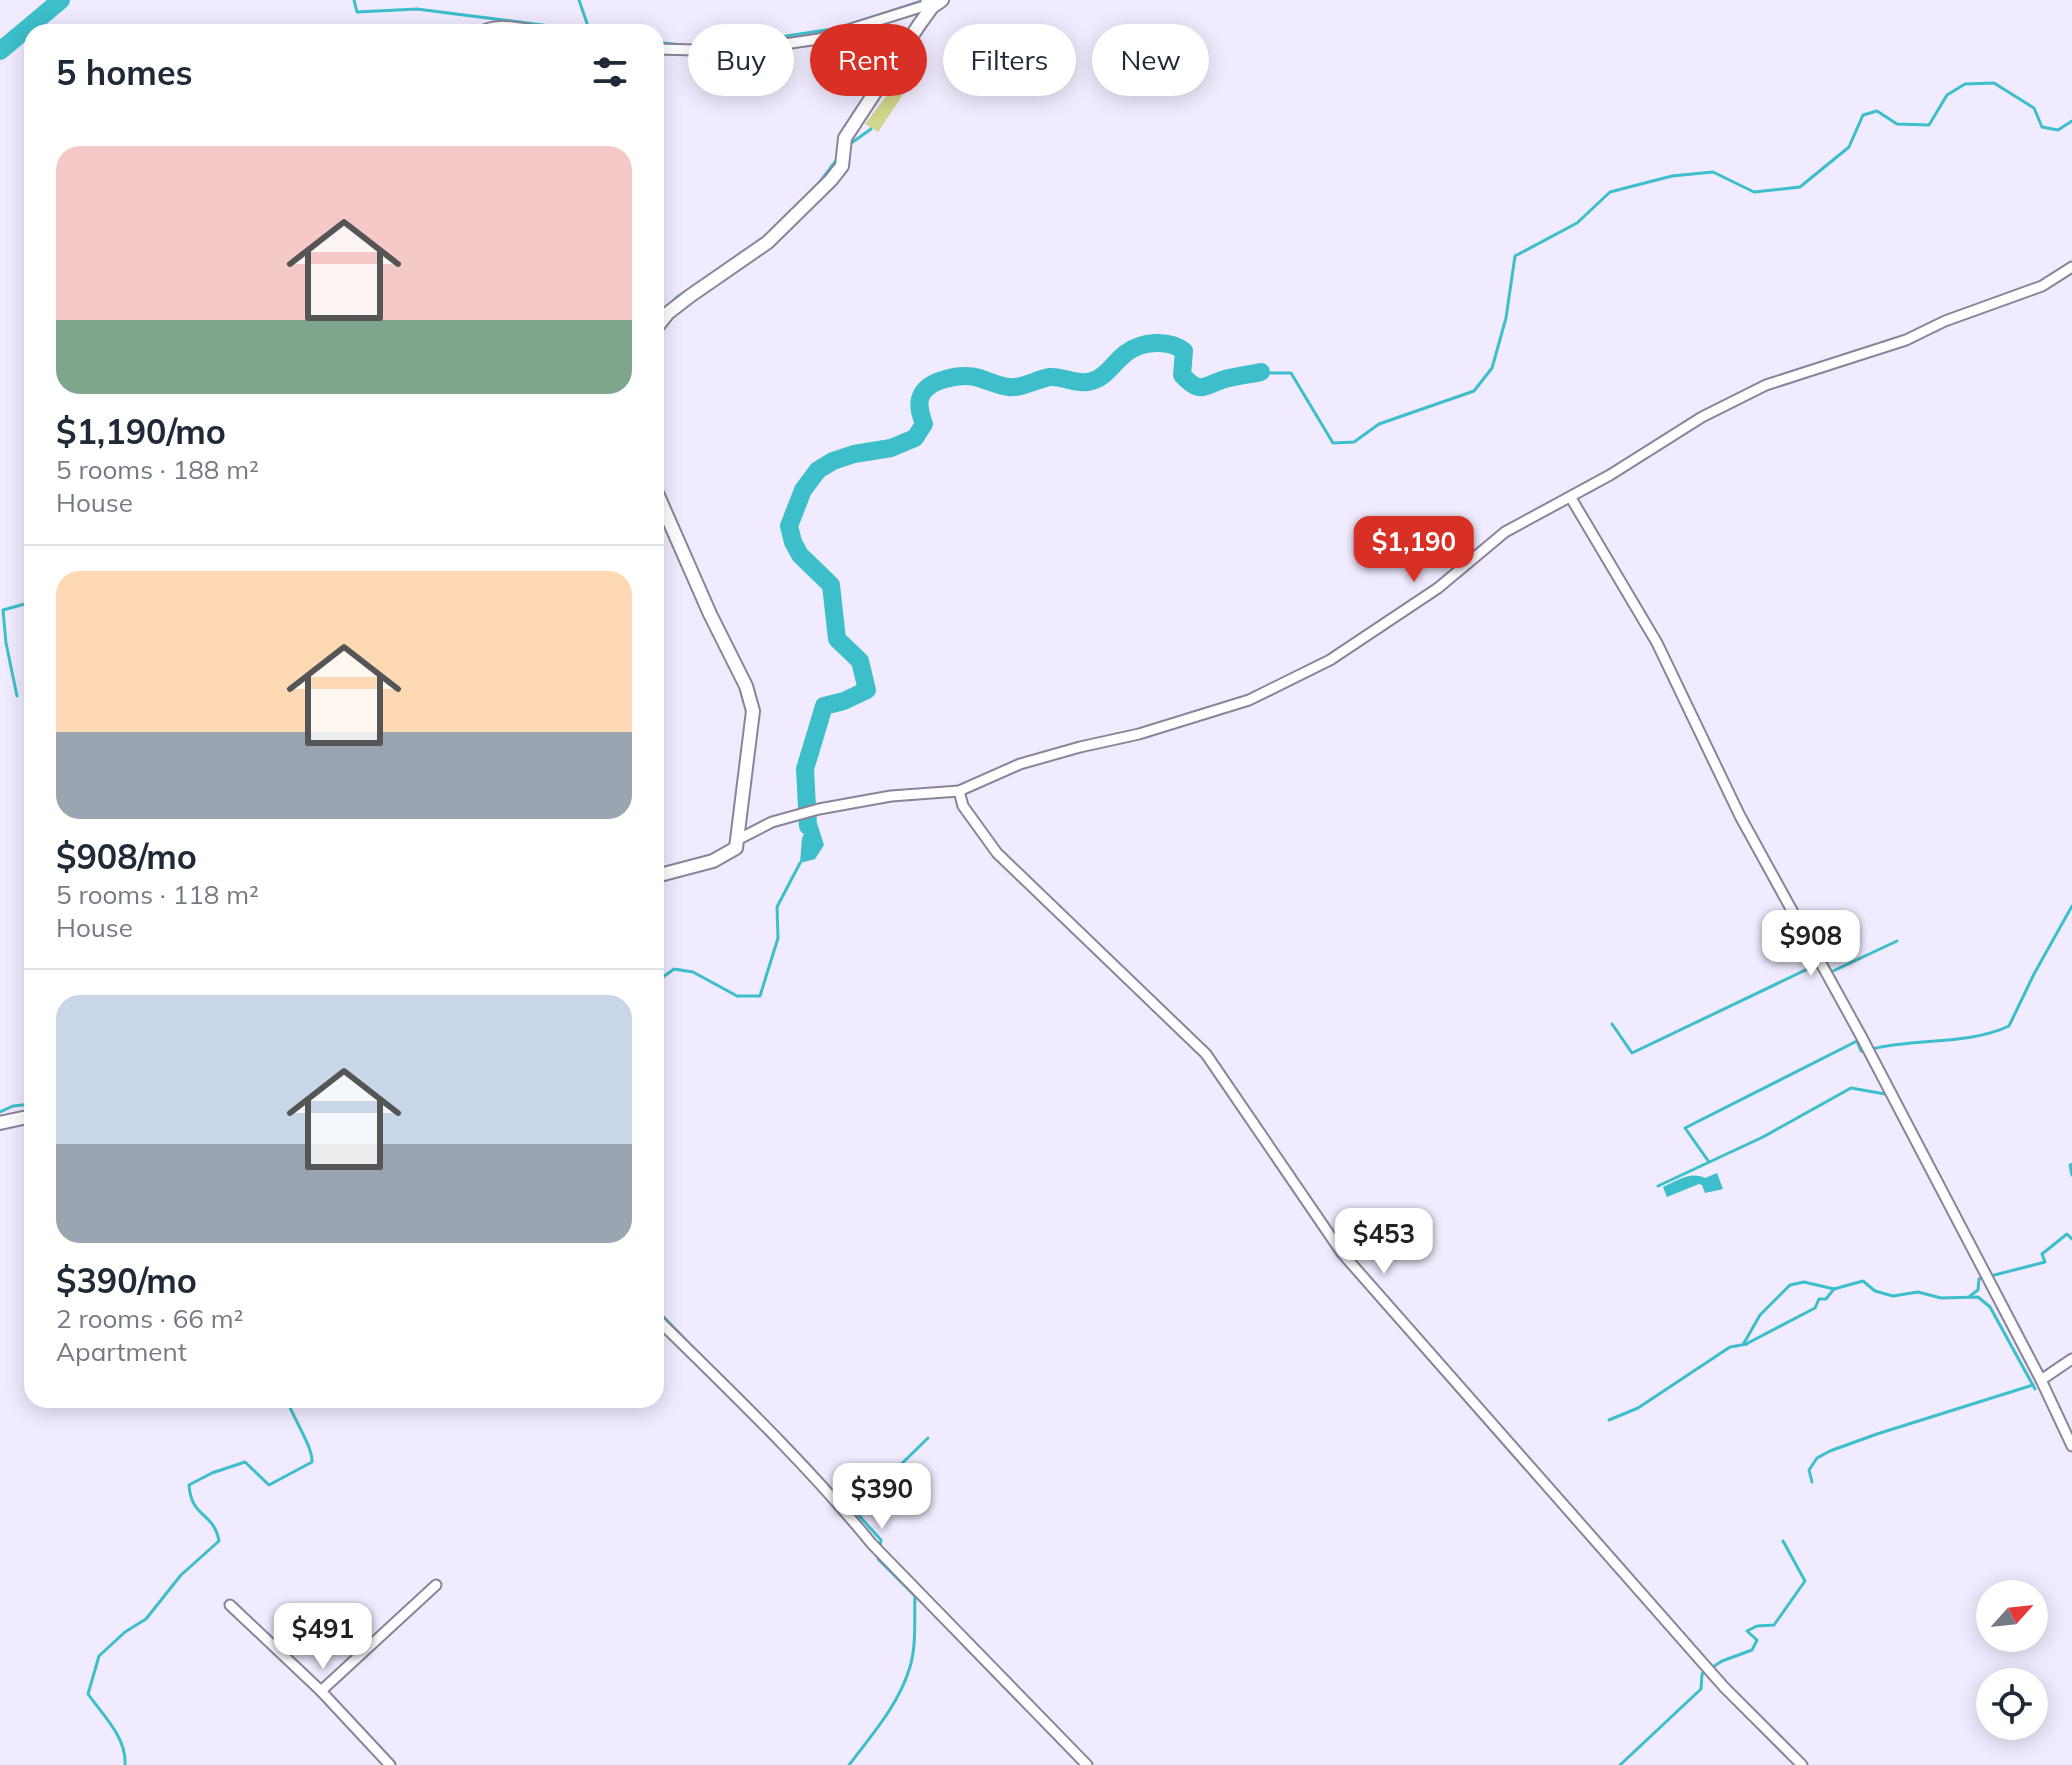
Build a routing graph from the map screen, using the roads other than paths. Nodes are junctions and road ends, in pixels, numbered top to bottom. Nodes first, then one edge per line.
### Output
1 (933, 2) edge
2 (664, 49) edge
3 (2072, 267) edge
4 (664, 320) edge
5 (1571, 498) junction
6 (664, 509) edge
7 (959, 791) junction
8 (737, 840) junction
9 (664, 874) edge
10 (24, 1118) edge
11 (0, 1123) edge
12 (664, 1326) edge
13 (2072, 1359) edge
14 (2041, 1380) junction
15 (2072, 1446) edge
16 (436, 1585) dead end
17 (230, 1605) dead end
18 (321, 1691) junction
19 (390, 1765) edge
20 (1087, 1765) edge
21 (1802, 1765) edge

1 - 2 street
1 - 4 main road
3 - 5 street
5 - 7 street
5 - 14 street
6 - 8 main road
7 - 8 street
7 - 21 street
8 - 9 main road
10 - 11 main road
12 - 20 street
13 - 14 street
14 - 15 street
16 - 18 street
17 - 18 street
18 - 19 street

